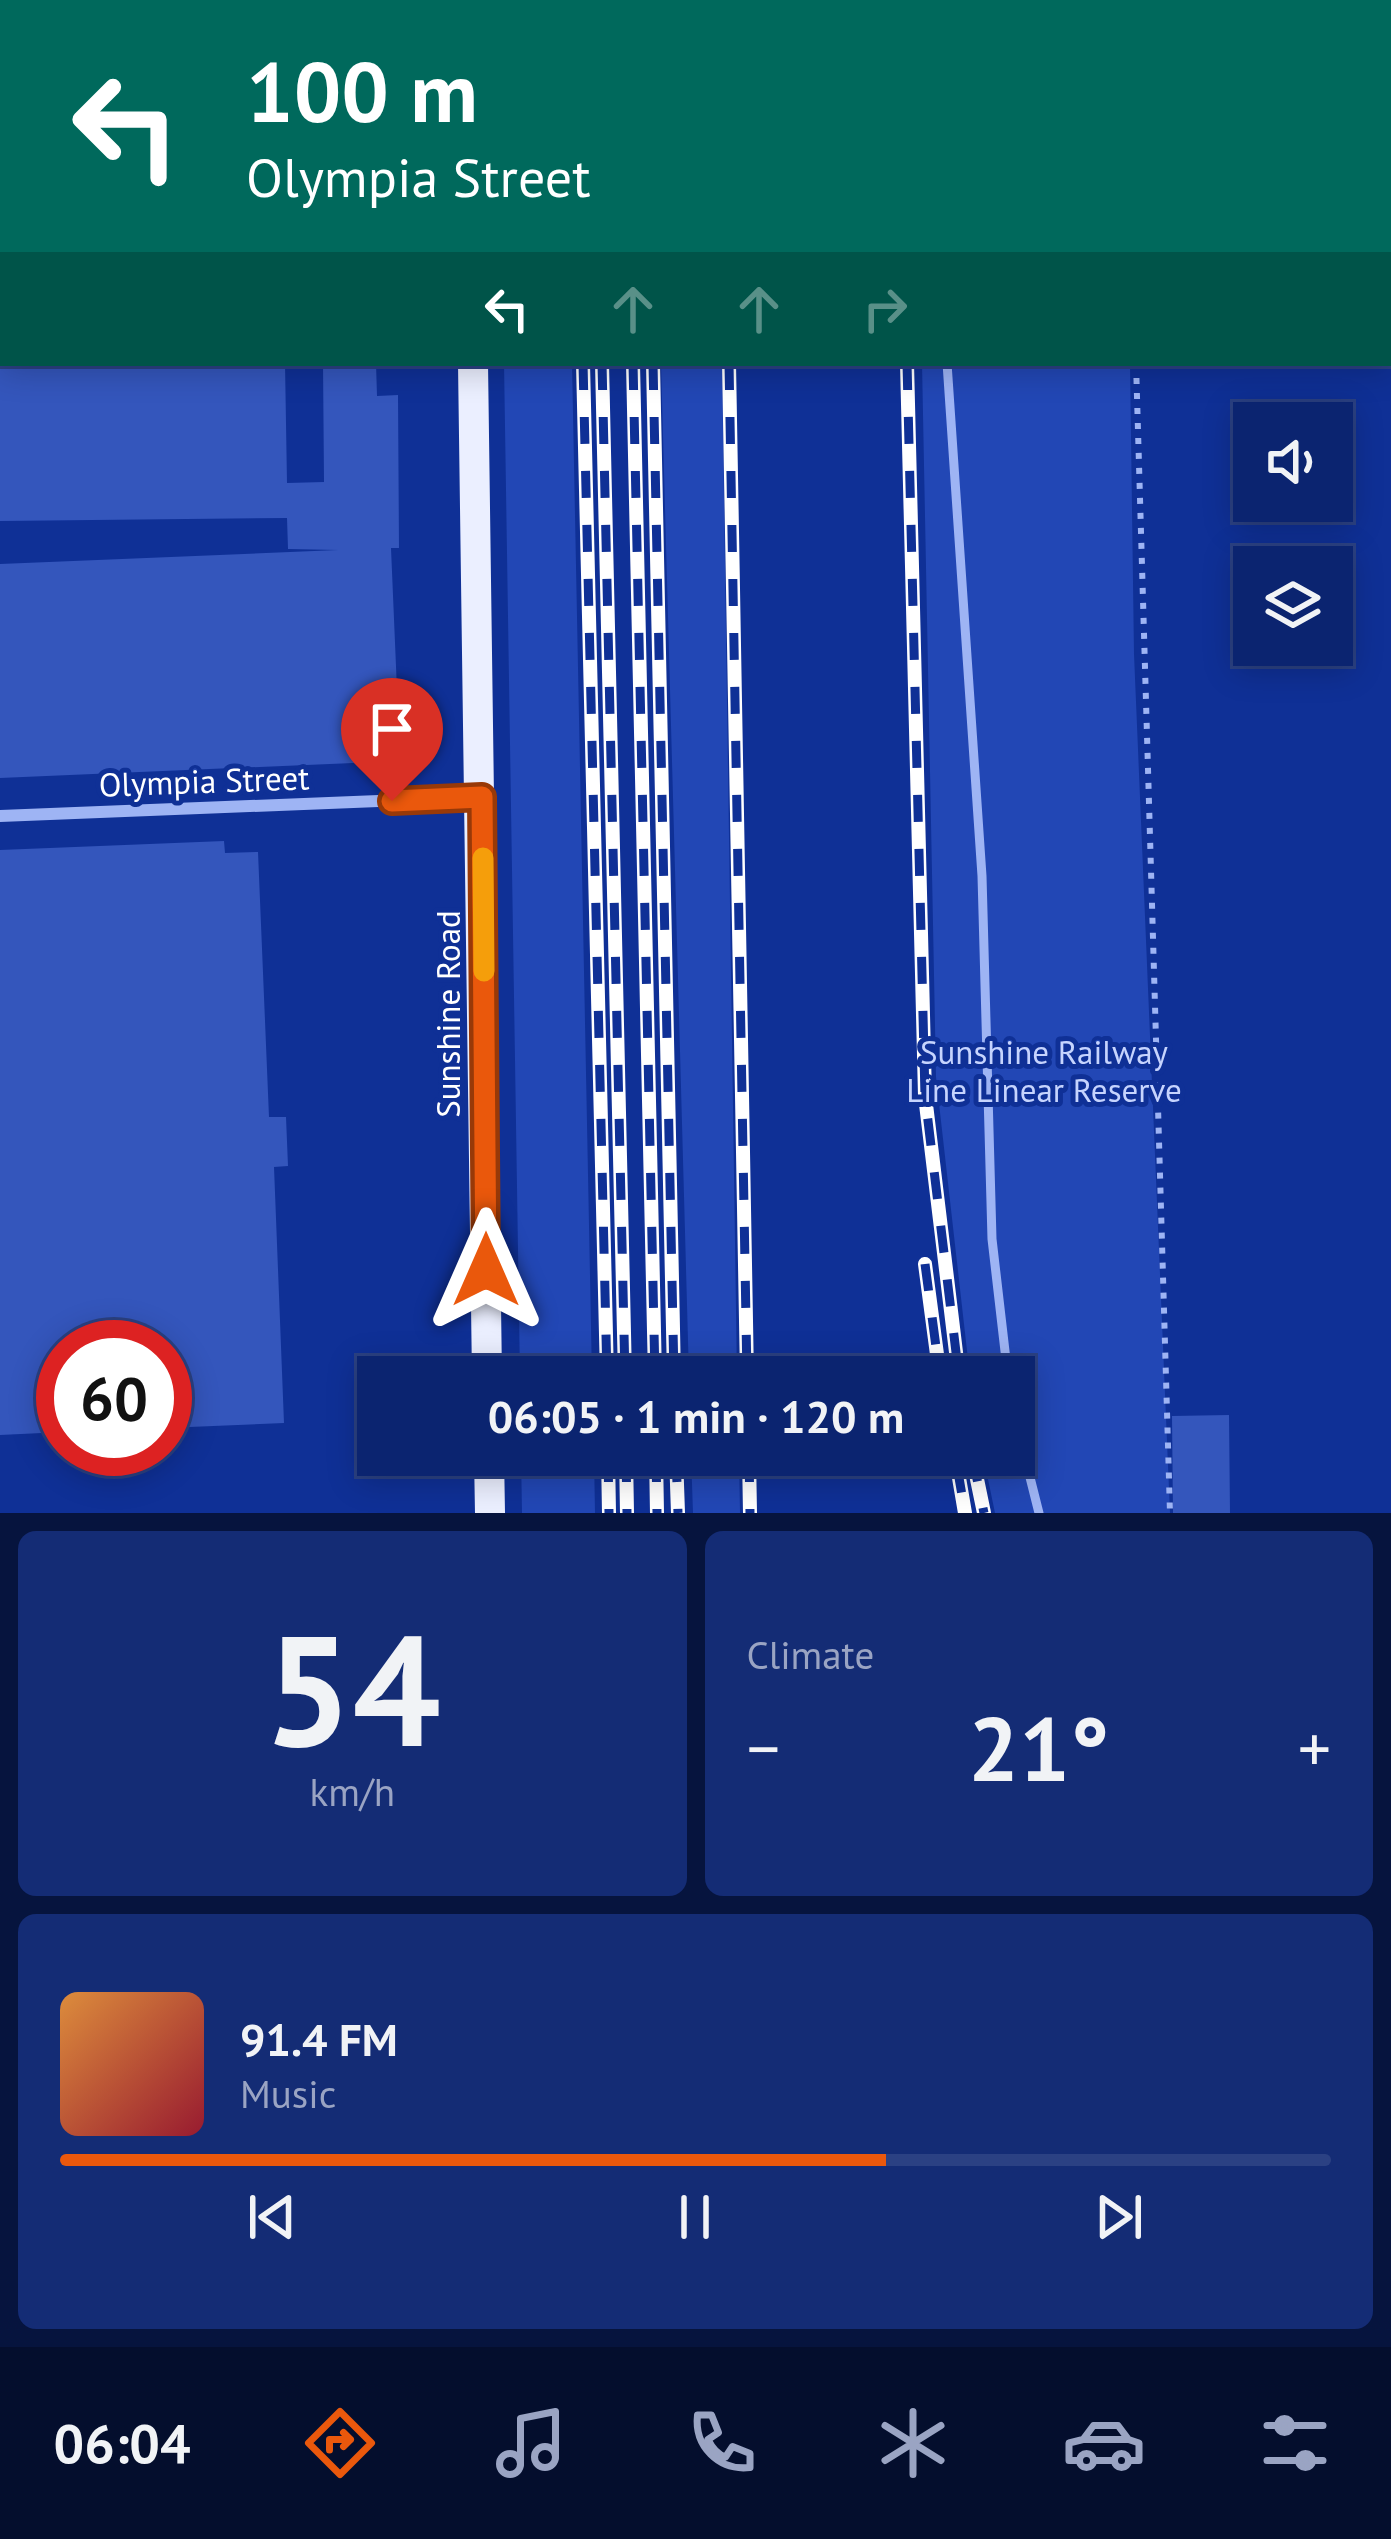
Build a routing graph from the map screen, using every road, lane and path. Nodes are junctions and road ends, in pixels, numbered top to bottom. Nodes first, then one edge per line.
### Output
1 (473, 366) edge
2 (946, 366) edge
3 (1136, 366) edge
4 (482, 797) junction
5 (0, 816) edge
6 (488, 1356) edge
7 (1006, 1356) edge
8 (489, 1476) edge
9 (1030, 1476) edge
10 (490, 1513) edge
11 (1039, 1513) edge
12 (1170, 1513) edge

1 - 4 main road, Sunshine Road
2 - 7 lane
3 - 12 path
4 - 5 street, Olympia Street
4 - 6 main road, Sunshine Road
8 - 10 main road
9 - 11 lane

